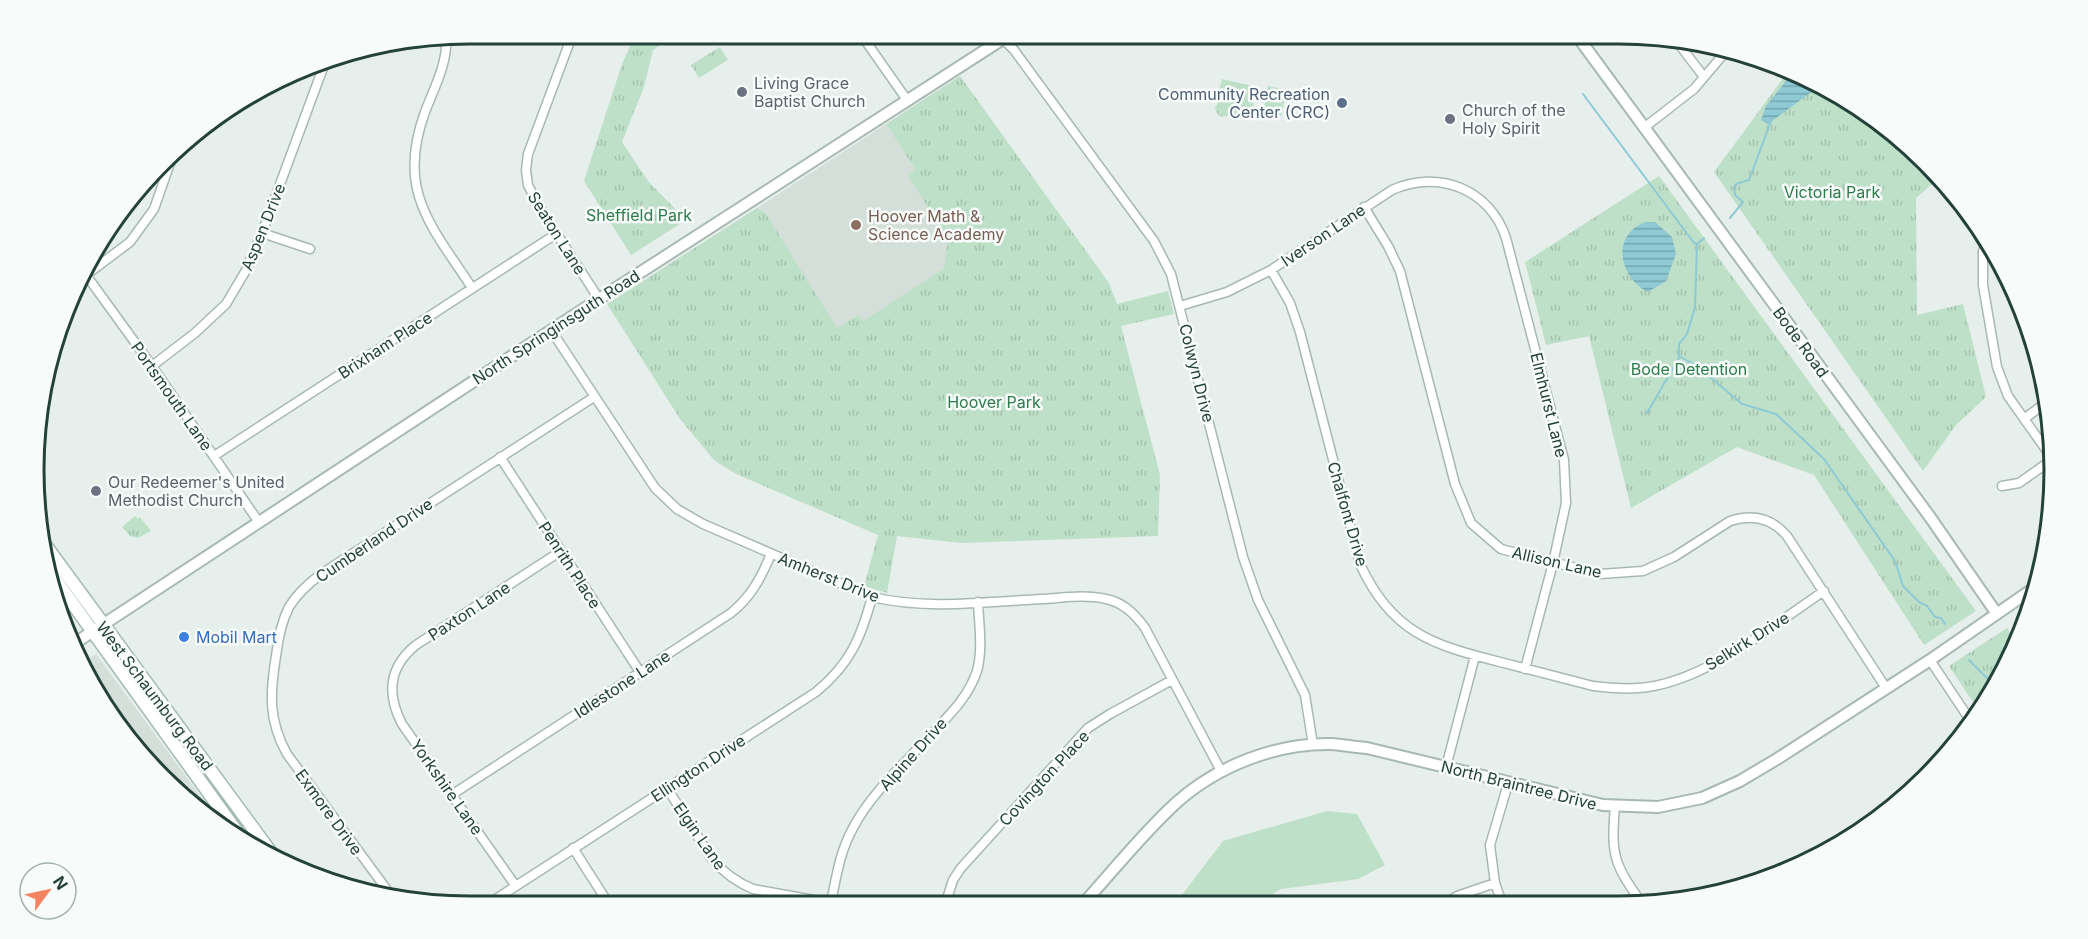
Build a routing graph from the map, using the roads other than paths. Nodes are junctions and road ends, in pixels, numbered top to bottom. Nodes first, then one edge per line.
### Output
1 (445, 44) edge
2 (569, 44) edge
3 (868, 44) edge
4 (995, 44) edge
5 (1011, 44) edge
6 (1583, 44) edge
7 (1682, 48) edge
8 (1722, 56) edge
9 (322, 70) edge
10 (1704, 77) junction
11 (907, 100) junction
12 (1645, 127) junction
13 (169, 168) edge
14 (1467, 191) joint
15 (1364, 207) junction
16 (262, 233) junction
17 (556, 234) junction
18 (310, 249) dead end
19 (1983, 250) edge
20 (95, 267) edge
21 (1271, 270) junction
22 (88, 280) edge
23 (472, 288) junction
24 (599, 299) junction
25 (1180, 306) junction
26 (551, 330) junction
27 (152, 366) junction
28 (594, 397) junction
29 (2040, 407) edge
30 (2024, 419) junction
31 (2044, 447) edge
32 (214, 456) junction
33 (500, 458) junction
34 (2044, 466) edge
35 (2002, 486) dead end
36 (258, 521) junction
37 (561, 551) junction
38 (771, 554) junction
39 (53, 559) edge
40 (1553, 563) junction
41 (59, 582) edge
42 (1824, 591) junction
43 (2026, 594) edge
44 (872, 597) junction
45 (978, 602) junction
46 (1997, 614) junction
47 (97, 628) junction
48 (79, 640) edge
49 (1474, 656) junction
50 (1930, 660) junction
51 (1525, 669) junction
52 (640, 672) junction
53 (1172, 680) junction
54 (392, 684) joint
55 (1886, 688) junction
56 (1967, 715) edge
57 (1313, 745) junction
58 (287, 754) joint
59 (1446, 767) junction
60 (1221, 771) junction
61 (1508, 784) junction
62 (667, 788) junction
63 (453, 794) junction
64 (1615, 806) junction
65 (230, 822) edge
66 (262, 842) edge
67 (573, 848) junction
68 (1495, 884) junction
69 (515, 885) junction
70 (385, 887) edge
71 (1636, 895) edge
72 (499, 896) edge
73 (604, 896) edge
74 (792, 896) edge
75 (833, 896) edge
76 (948, 896) edge
77 (1090, 896) edge
78 (1457, 896) edge
79 (1499, 896) edge

1 - 23 street
2 - 17 street, Seaton Lane
3 - 11 street
4 - 11 street, North Springinsguth Road
5 - 25 street, Colwyn Drive
6 - 12 street, Bode Road
7 - 10 street
8 - 10 street
9 - 16 street, Aspen Drive
10 - 12 street
11 - 24 street, North Springinsguth Road
12 - 46 street, Bode Road
13 - 20 street
14 - 15 street, Iverson Lane
14 - 40 street, Elmhurst Lane
15 - 21 street, Iverson Lane
15 - 40 street, Allison Lane
16 - 18 street
16 - 27 street, Aspen Drive
17 - 23 street, Brixham Place
17 - 24 street, Seaton Lane
19 - 30 street
21 - 25 street, Iverson Lane
21 - 49 street, Chalfont Drive
22 - 27 street, Portsmouth Lane
23 - 32 street, Brixham Place
24 - 26 street, North Springinsguth Road
25 - 57 street, Colwyn Drive
26 - 28 street, Amherst Drive
26 - 36 street, North Springinsguth Road
27 - 32 street, Portsmouth Lane
28 - 33 street, Cumberland Drive
28 - 38 street, Amherst Drive
29 - 30 street
30 - 31 street
32 - 36 street, Portsmouth Lane
33 - 37 street, Penrith Place
33 - 58 street, Cumberland Drive
34 - 35 street
36 - 47 street, North Springinsguth Road
37 - 52 street, Penrith Place
37 - 54 street, Paxton Lane
38 - 44 street, Amherst Drive
38 - 52 street, Idlestone Lane
39 - 47 main road, West Schaumburg Road
40 - 42 street, Allison Lane
40 - 51 street, Elmhurst Lane
41 - 47 main road, West Schaumburg Road
42 - 51 street, Selkirk Drive
42 - 55 street, Allison Lane
43 - 46 street
44 - 45 street, Amherst Drive
44 - 62 street, Ellington Drive
45 - 53 street, Amherst Drive
45 - 75 street, Alpine Drive
46 - 50 street, North Braintree Drive
47 - 48 street, North Springinsguth Road
47 - 65 main road, West Schaumburg Road
47 - 66 main road, West Schaumburg Road
49 - 51 street, Chalfont Drive
49 - 59 street
50 - 55 street, North Braintree Drive
50 - 56 street
52 - 63 street, Idlestone Lane
53 - 60 street, Amherst Drive
53 - 76 street, Covington Place
54 - 63 street, Yorkshire Lane
55 - 64 street, North Braintree Drive
57 - 59 street, North Braintree Drive
57 - 60 street, North Braintree Drive
58 - 70 street, Exmore Drive
59 - 61 street, North Braintree Drive
60 - 77 street, North Braintree Drive
61 - 64 street, North Braintree Drive
61 - 68 street
62 - 67 street, Ellington Drive
62 - 74 street, Elgin Lane
63 - 69 street, Yorkshire Lane
64 - 71 street
67 - 69 street, Ellington Drive
67 - 73 street
68 - 78 street
68 - 79 street
69 - 72 street, Ellington Drive

